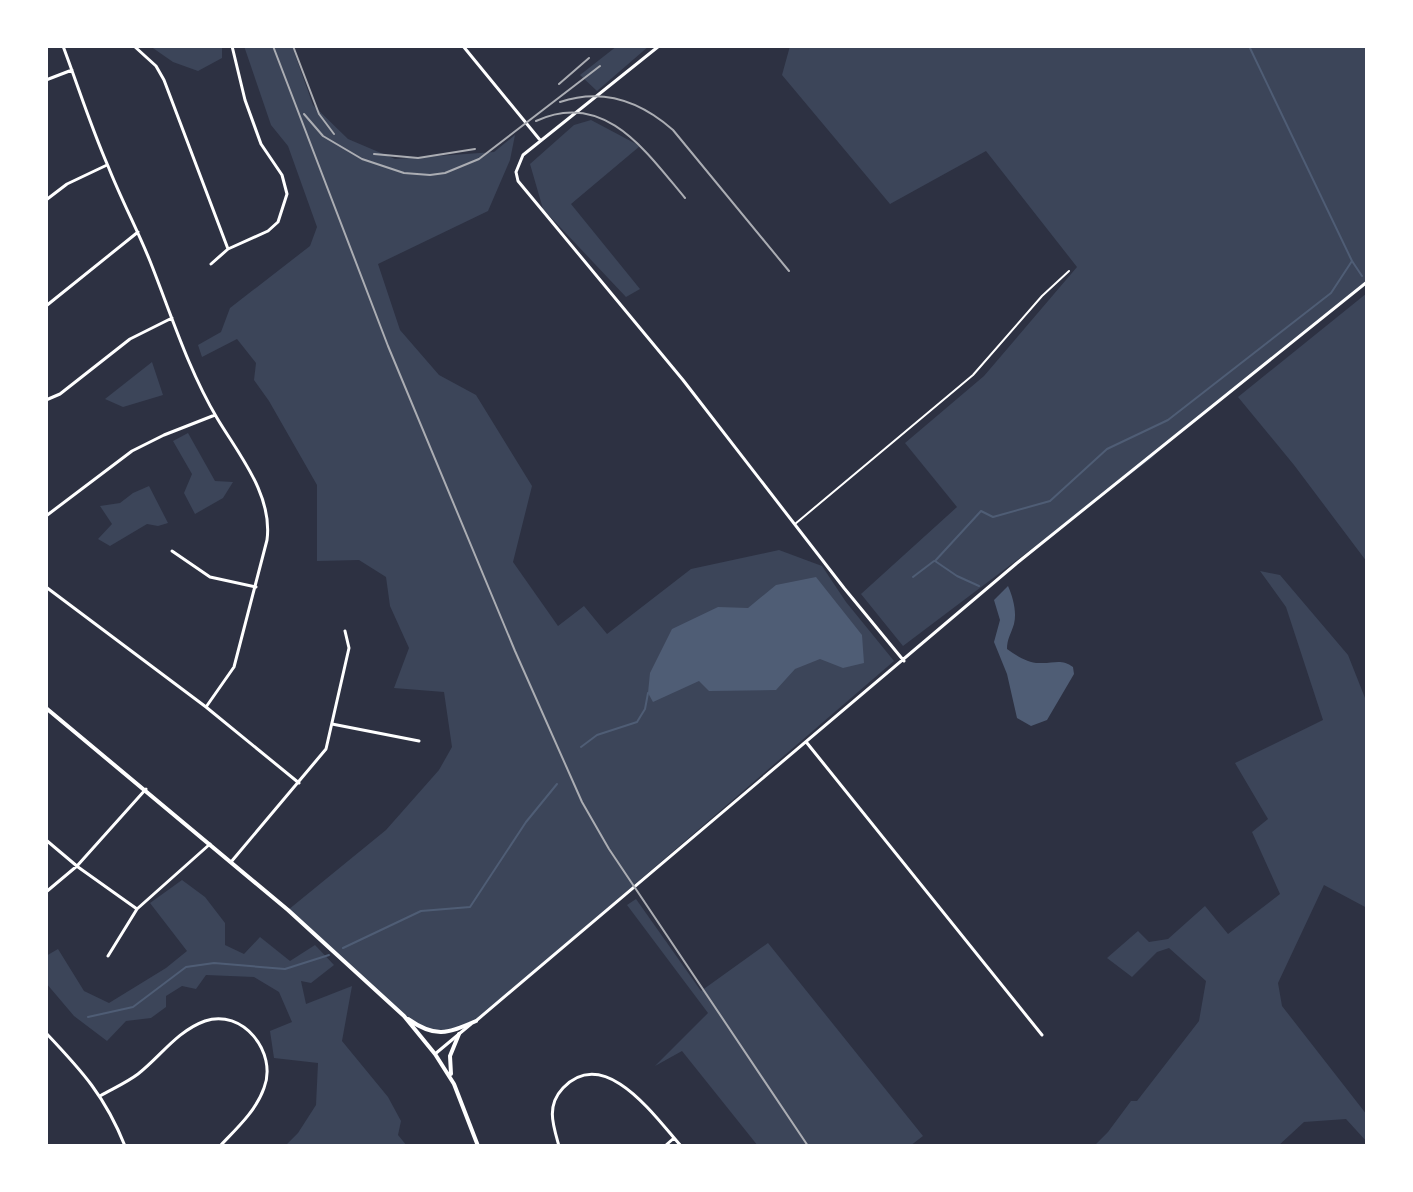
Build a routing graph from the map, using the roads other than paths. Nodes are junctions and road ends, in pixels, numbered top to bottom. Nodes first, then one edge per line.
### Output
1 (63, 46) edge
2 (134, 46) edge
3 (232, 46) edge
4 (463, 46) edge
5 (659, 46) edge
6 (72, 70) junction
7 (46, 80) edge
8 (540, 140) junction
9 (107, 165) junction
10 (46, 200) edge
11 (138, 232) junction
12 (228, 249) junction
13 (211, 264) dead end
14 (1069, 271) dead end
15 (1367, 282) edge
16 (46, 306) edge
17 (172, 318) junction
18 (46, 400) edge
19 (215, 415) junction
20 (46, 516) edge
21 (794, 525) junction
22 (172, 551) dead end
23 (46, 587) edge
24 (256, 587) junction
25 (345, 631) dead end
26 (904, 661) junction
27 (206, 707) junction
28 (46, 708) edge
29 (332, 724) junction
30 (419, 741) dead end
31 (807, 743) junction
32 (299, 783) junction
33 (146, 789) junction
34 (46, 840) edge
35 (210, 844) junction
36 (231, 862) junction
37 (77, 866) junction
38 (46, 892) edge
39 (137, 909) junction
40 (108, 956) dead end
41 (404, 1016) junction
42 (476, 1021) junction
43 (46, 1033) edge
44 (459, 1034) junction
45 (1042, 1035) dead end
46 (435, 1054) junction
47 (454, 1084) junction
48 (100, 1096) junction
49 (674, 1138) junction
50 (125, 1146) edge
51 (220, 1146) edge
52 (478, 1146) edge
53 (559, 1146) edge
54 (665, 1146) edge
55 (681, 1146) edge

1 - 6 street
2 - 12 street
3 - 12 street
4 - 8 street
5 - 8 street
6 - 7 street
6 - 9 street
8 - 21 street
9 - 10 street
9 - 11 street
11 - 16 street
11 - 17 street
12 - 13 street
14 - 21 lane
15 - 26 street
17 - 18 street
17 - 19 street
19 - 20 street
19 - 24 street
21 - 26 street
22 - 24 street
23 - 27 street
24 - 27 street
25 - 29 street
26 - 31 street
27 - 32 street
28 - 33 street
29 - 30 street
29 - 32 street
31 - 42 street
31 - 45 street
32 - 36 street
33 - 35 street
33 - 37 street
34 - 37 street
35 - 36 street
35 - 39 street
36 - 41 street
37 - 38 street
37 - 39 street
39 - 40 street
41 - 42 street
41 - 46 street
42 - 44 street
43 - 48 street
44 - 46 street
44 - 47 street
46 - 47 street
47 - 52 street
48 - 50 street
48 - 51 street
49 - 53 street
49 - 54 street
49 - 55 street

